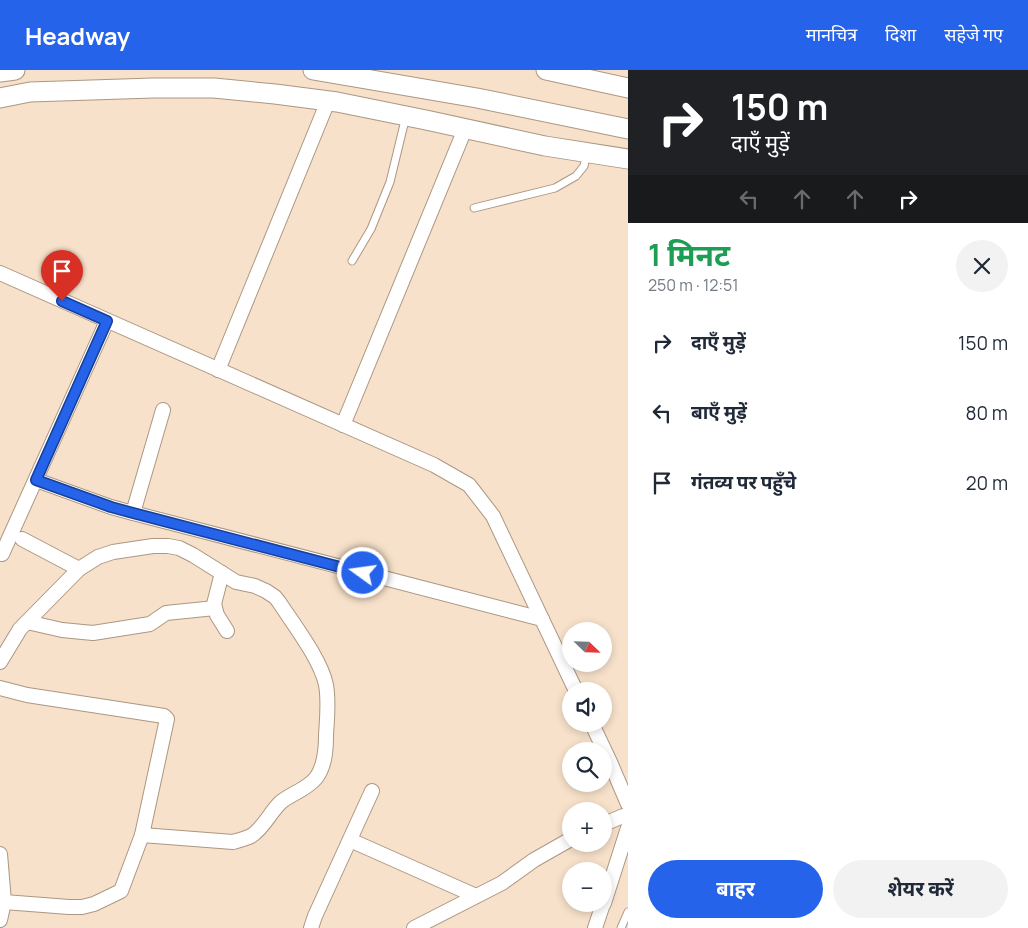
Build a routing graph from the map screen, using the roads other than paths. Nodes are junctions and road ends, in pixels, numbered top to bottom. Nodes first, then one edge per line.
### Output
1 (15, 70) edge
2 (313, 70) edge
3 (546, 70) edge
4 (0, 72) edge
5 (628, 88) edge
6 (0, 98) edge
7 (328, 101) junction
8 (406, 116) junction
9 (465, 129) junction
10 (628, 130) edge
11 (587, 152) junction
12 (628, 159) edge
13 (474, 208) dead end
14 (352, 261) dead end
15 (0, 273) edge
16 (107, 321) junction
17 (218, 370) junction
18 (163, 410) dead end
19 (343, 425) junction
20 (36, 480) junction
21 (133, 513) junction
22 (22, 539) dead end
23 (2, 554) dead end
24 (79, 569) junction
25 (222, 573) junction
26 (214, 608) junction
27 (542, 619) junction
28 (26, 622) junction
29 (227, 631) dead end
30 (0, 662) edge
31 (572, 682) edge
32 (0, 688) edge
33 (596, 732) edge
34 (372, 791) dead end
35 (628, 804) edge
36 (628, 815) edge
37 (612, 821) edge
38 (628, 828) edge
39 (142, 835) junction
40 (350, 840) junction
41 (562, 844) edge
42 (0, 854) edge
43 (612, 878) edge
44 (476, 896) junction
45 (4, 902) junction
46 (601, 912) edge
47 (628, 912) edge
48 (0, 920) edge
49 (311, 928) edge
50 (414, 928) edge
51 (595, 928) edge
52 (621, 928) edge

1 - 4 street
2 - 10 street
3 - 5 street
6 - 7 street
7 - 8 street
7 - 17 street
8 - 9 street
8 - 14 lane
9 - 11 street
9 - 19 street
11 - 12 street
11 - 13 lane
15 - 16 street
16 - 17 street
16 - 20 street
17 - 19 street
18 - 21 street
19 - 27 street
20 - 21 street
20 - 23 street
21 - 27 street
22 - 24 street
24 - 25 street
24 - 28 street
25 - 26 street
25 - 39 street
26 - 28 street
26 - 29 street
27 - 31 street
28 - 30 street
32 - 39 street
33 - 35 street
34 - 40 street
36 - 37 street
38 - 43 street
39 - 45 street
40 - 44 street
40 - 49 street
41 - 44 street
42 - 45 street
44 - 50 street
45 - 48 street
46 - 51 street
47 - 52 lane

